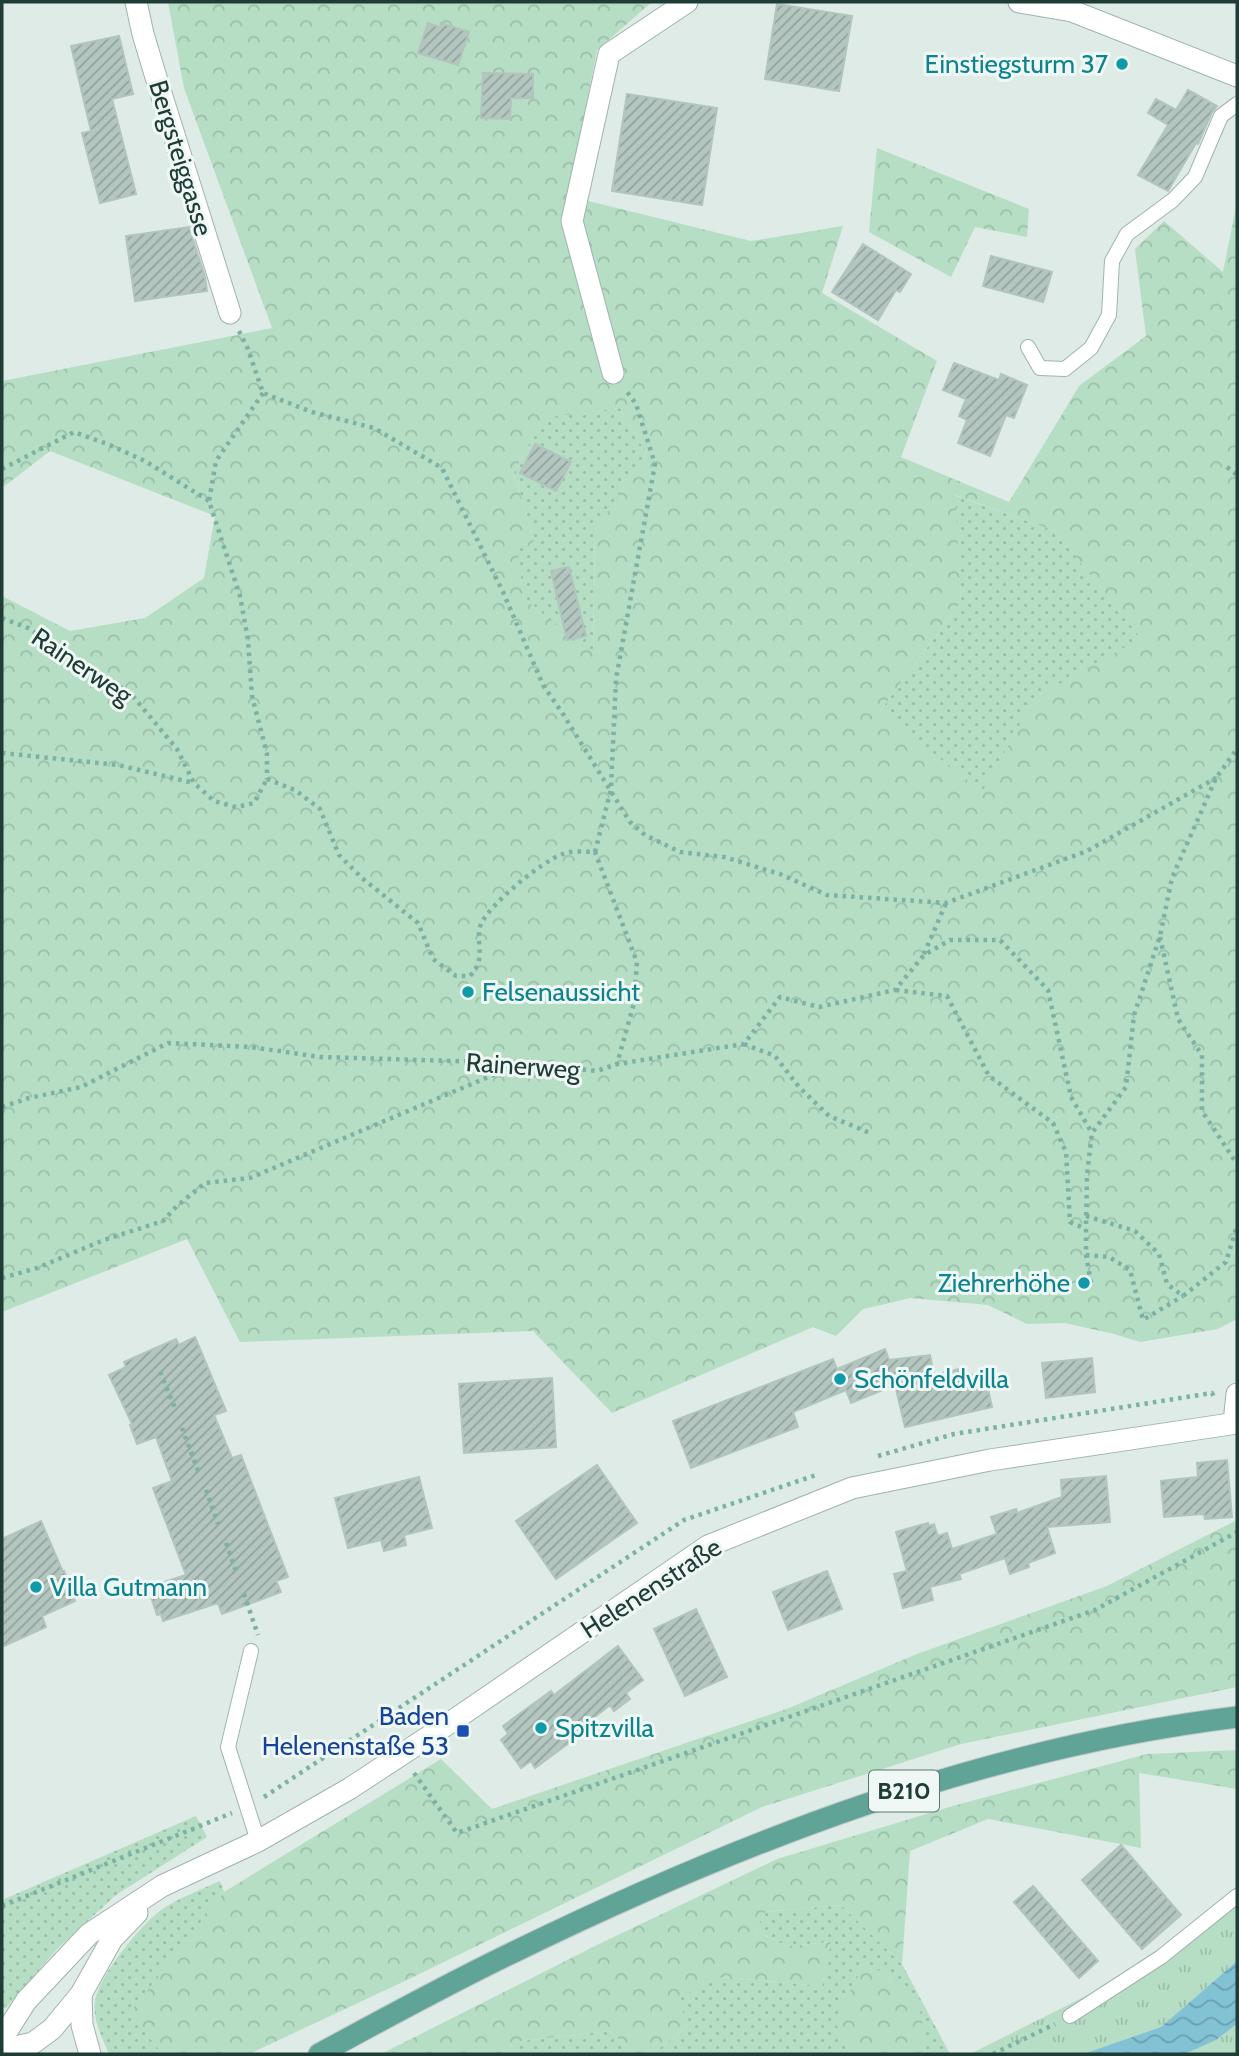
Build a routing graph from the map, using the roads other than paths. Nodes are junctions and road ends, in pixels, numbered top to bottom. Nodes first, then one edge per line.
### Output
1 (136, 2) edge
2 (687, 2) edge
3 (1019, 2) edge
4 (1237, 76) edge
5 (1237, 104) edge
6 (230, 313) road end
7 (1028, 347) dead end
8 (613, 373) road end
9 (1237, 1394) edge
10 (1236, 1423) edge
11 (251, 1651) dead end
12 (1237, 1717) edge
13 (258, 1841) junction
14 (162, 1886) junction
15 (1237, 1896) edge
16 (81, 1994) junction
17 (1070, 2016) road end
18 (2, 2039) edge
19 (2, 2050) edge
20 (90, 2054) edge
21 (319, 2054) edge

1 - 6 street, Bergsteiggasse
2 - 8 street
3 - 4 street
5 - 7 lane
9 - 10 street
10 - 13 street, Helenenstraße
11 - 13 lane
12 - 21 main road, B210
13 - 14 street, Helenenstraße
14 - 16 street, Helenenstraße
14 - 18 street, Helenenstraße
15 - 17 lane
16 - 19 street, Helenenstraße
16 - 20 street

